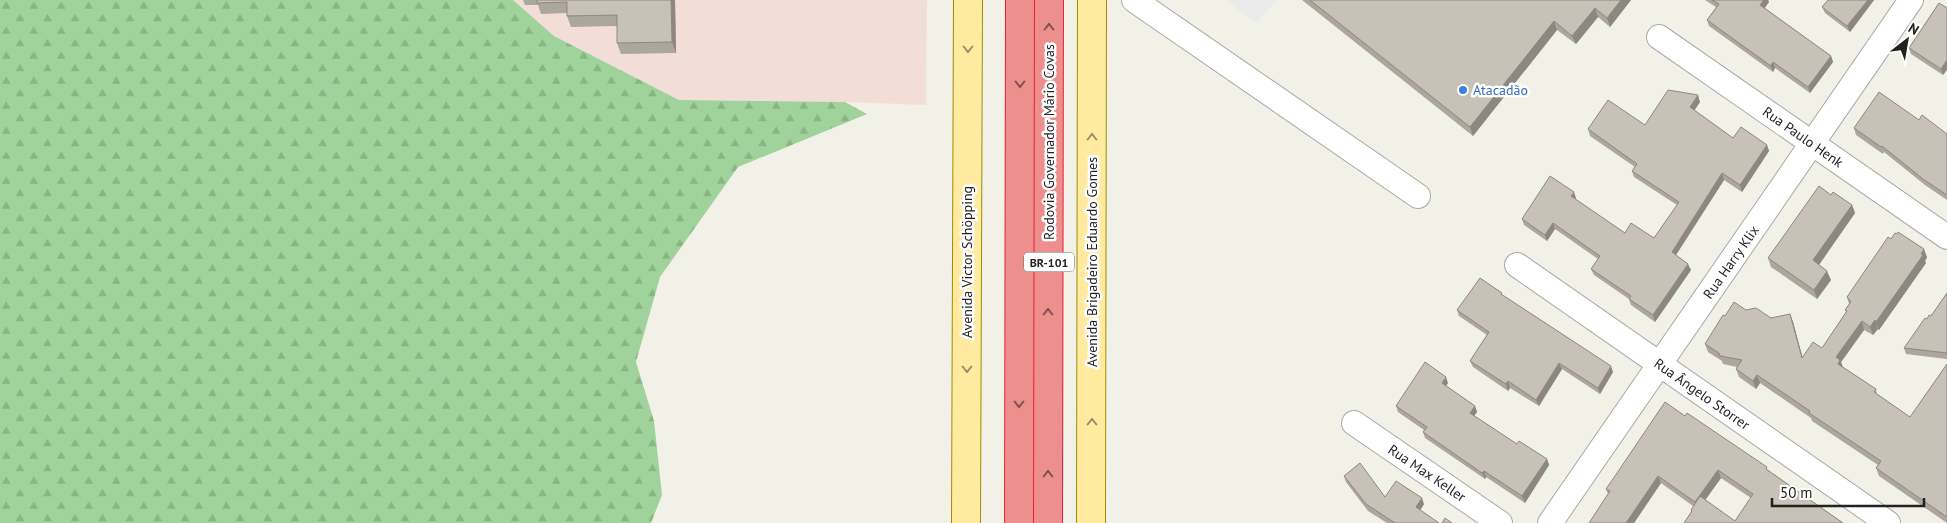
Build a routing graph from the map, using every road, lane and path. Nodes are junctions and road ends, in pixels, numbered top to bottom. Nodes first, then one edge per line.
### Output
1 (968, 0) edge
2 (1020, 0) edge
3 (1049, 0) edge
4 (1092, 0) edge
5 (1134, 0) edge
6 (1911, 0) edge
7 (1659, 37) dead end
8 (1812, 143) junction
9 (1418, 196) dead end
10 (1947, 236) edge
11 (1517, 265) dead end
12 (1660, 364) junction
13 (1354, 422) dead end
14 (966, 523) edge
15 (1019, 523) edge
16 (1048, 523) edge
17 (1092, 523) edge
18 (1500, 523) edge
19 (1550, 523) edge
20 (1888, 523) edge

1 -> 14 main road, Avenida Victor Schöpping
2 -> 15 highway, BR-101
16 -> 3 highway, Rodovia Governador Mário Covas / BR-101
17 -> 4 main road, Avenida Brigadeiro Eduardo Gomes
5 - 9 street
6 - 8 street, Rua Harry Klix
7 - 8 street, Rua Paulo Henk
8 - 10 street, Rua Paulo Henk
8 - 12 street, Rua Harry Klix
11 - 12 street, Rua Ângelo Storrer
12 - 19 street, Rua Harry Klix
12 - 20 street, Rua Ângelo Storrer
13 - 18 street, Rua Max Keller

